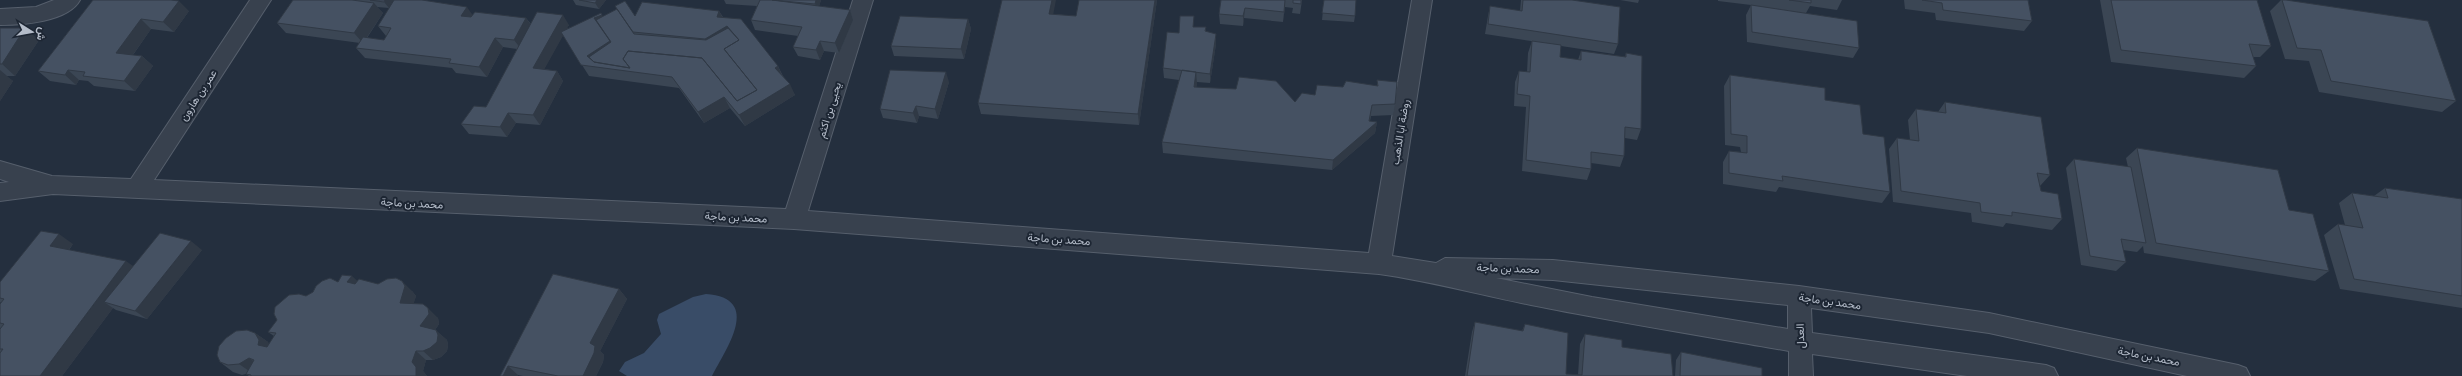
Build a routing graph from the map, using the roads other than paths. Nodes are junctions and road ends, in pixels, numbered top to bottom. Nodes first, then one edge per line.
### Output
1 (70, 0) edge
2 (261, 0) edge
3 (863, 0) edge
4 (1422, 0) edge
5 (0, 17) edge
6 (0, 170) edge
7 (53, 185) junction
8 (136, 190) junction
9 (0, 192) edge
10 (794, 219) junction
11 (1379, 264) junction
12 (1418, 269) junction
13 (1799, 296) junction
14 (1800, 342) junction
15 (1801, 376) edge
16 (2046, 376) edge
17 (2238, 376) edge

1 - 5 street
2 - 8 street, عمر بن هارون
3 - 10 street, يحيى بن اكثم
4 - 11 street, روضة ابا الذهب
6 - 7 street, محمد بن ماجة
7 - 8 street, محمد بن ماجة
7 - 9 street, محمد بن ماجة
8 - 10 street, محمد بن ماجة
10 - 11 street, محمد بن ماجة
11 - 12 street, محمد بن ماجة
12 - 13 street, محمد بن ماجة
12 - 14 street, محمد بن ماجة
13 - 14 street, العدل
13 - 17 street, محمد بن ماجة
14 - 15 street, العدل
14 - 16 street, محمد بن ماجة

